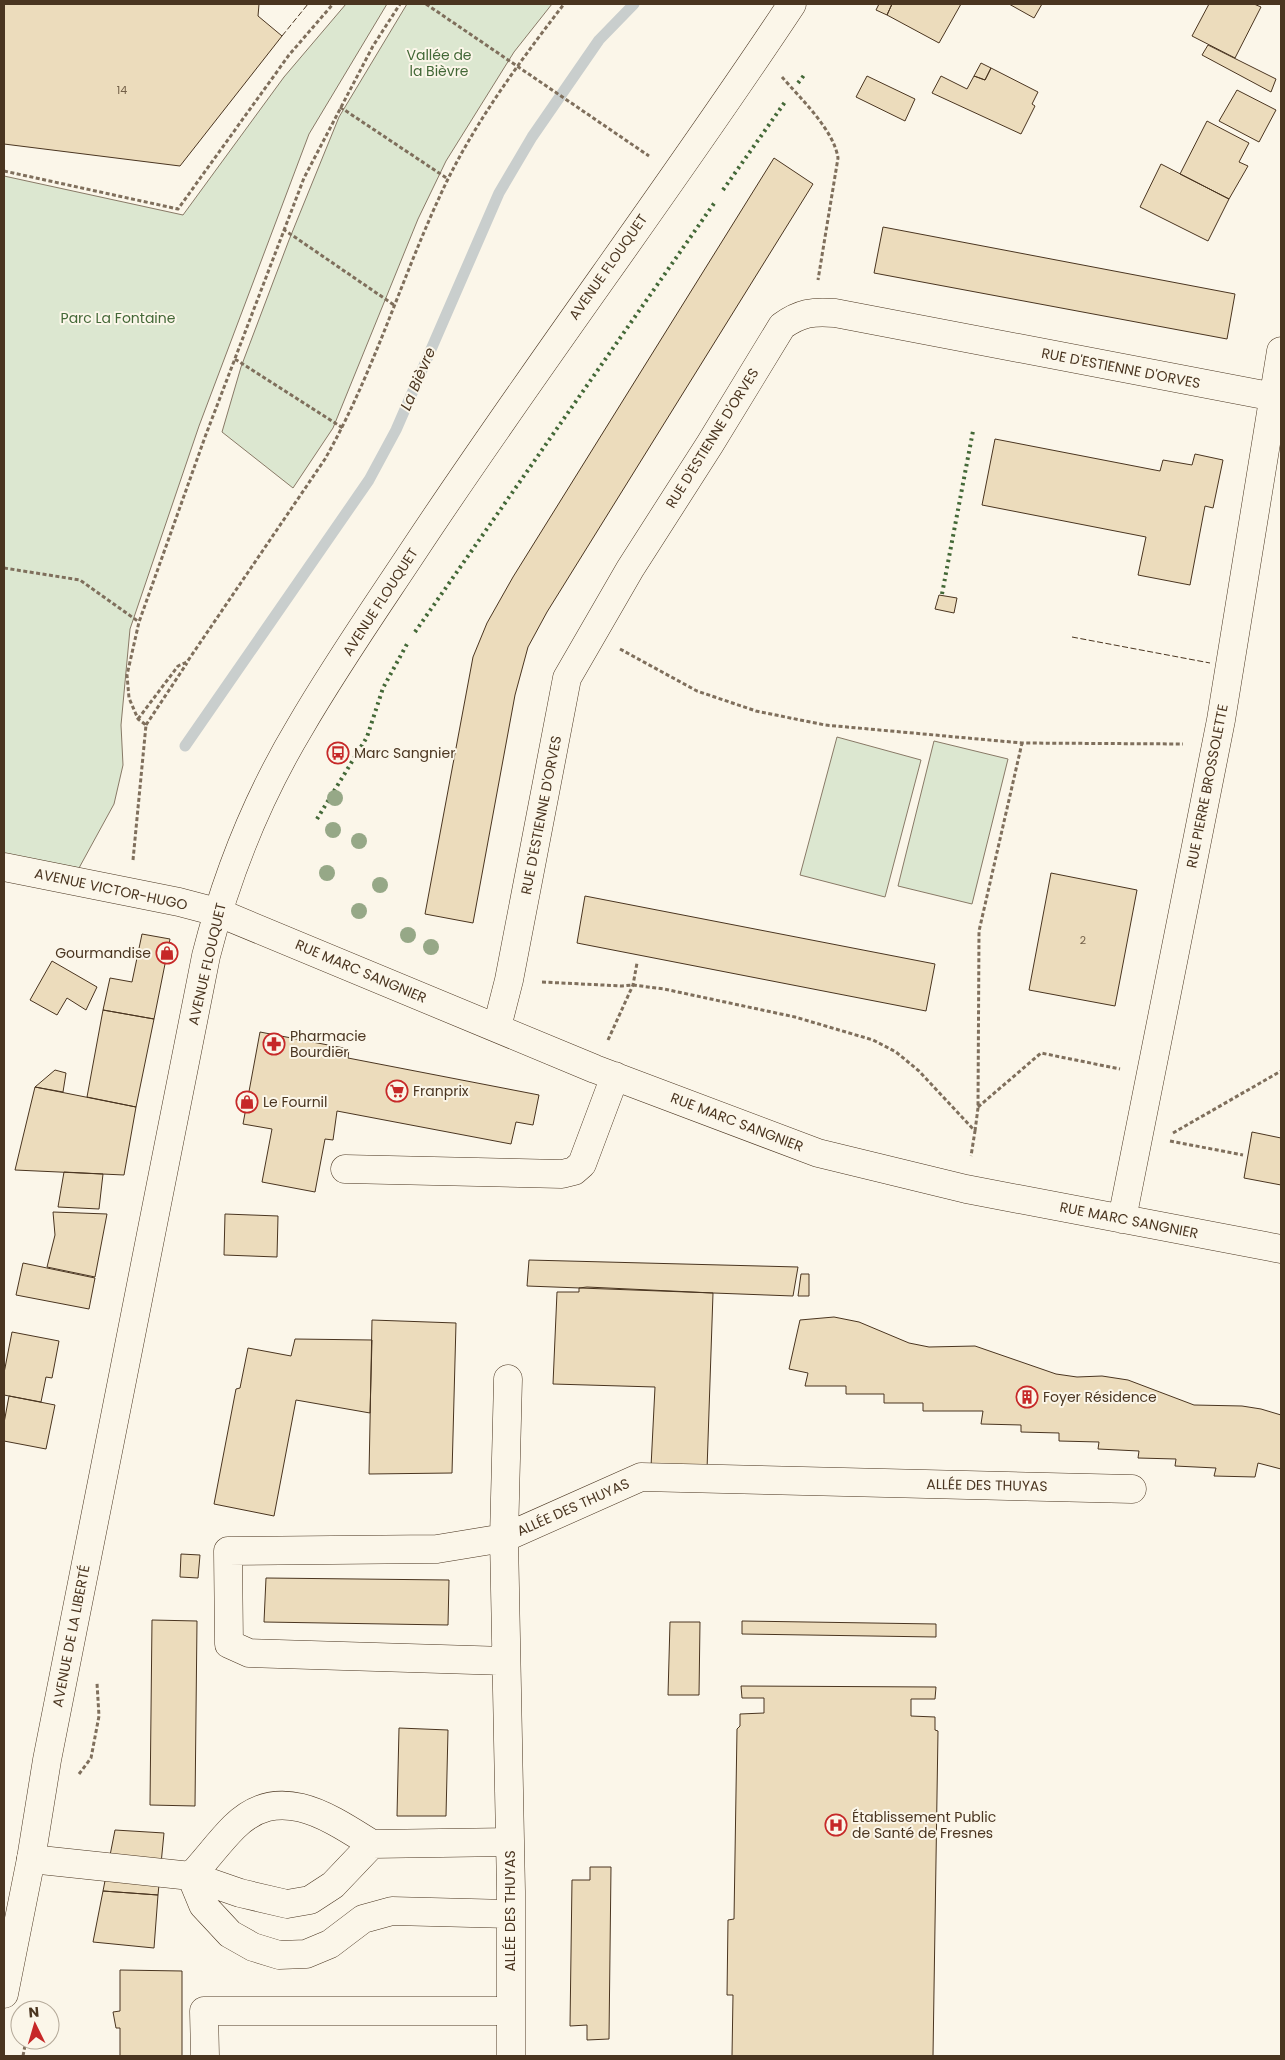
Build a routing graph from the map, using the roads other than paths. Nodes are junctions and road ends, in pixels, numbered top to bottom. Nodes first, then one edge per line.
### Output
1 (792, 4) edge
2 (1281, 351) edge
3 (1275, 397) junction
4 (4, 867) edge
5 (217, 912) junction
6 (497, 1027) junction
7 (605, 1072) junction
8 (346, 1168) dead end
9 (1122, 1218) junction
10 (1281, 1249) edge
11 (142, 1279) joint
12 (508, 1379) dead end
13 (1132, 1489) dead end
14 (504, 1538) junction
15 (506, 1661) junction
16 (510, 1842) junction
17 (372, 1844) junction
18 (31, 1859) junction
19 (191, 1876) junction
20 (511, 1914) junction
21 (4, 1994) edge
22 (511, 2011) junction
23 (204, 2056) edge
24 (510, 2056) edge

1 - 5 street, AVENUE FLOUQUET
2 - 3 street, RUE PIERRE BROSSOLETTE
3 - 6 street, RUE D'ESTIENNE D'ORVES
3 - 9 street, RUE PIERRE BROSSOLETTE
4 - 5 street, AVENUE VICTOR-HUGO
5 - 6 street, RUE MARC SANGNIER
5 - 11 street, AVENUE FLOUQUET
6 - 7 street, RUE MARC SANGNIER
7 - 8 street
7 - 9 street, RUE MARC SANGNIER
9 - 10 street, RUE MARC SANGNIER
11 - 18 street, AVENUE DE LA LIBERTÉ
12 - 14 street
13 - 14 street, ALLÉE DES THUYAS
14 - 15 street, ALLÉE DES THUYAS
14 - 15 street
15 - 16 street, ALLÉE DES THUYAS
16 - 17 street
16 - 20 street, ALLÉE DES THUYAS
17 - 19 street
17 - 19 street
18 - 19 street
18 - 21 street, AVENUE DE LA LIBERTÉ
19 - 20 street
20 - 22 street, ALLÉE DES THUYAS
22 - 23 street
22 - 24 street, ALLÉE DES THUYAS

